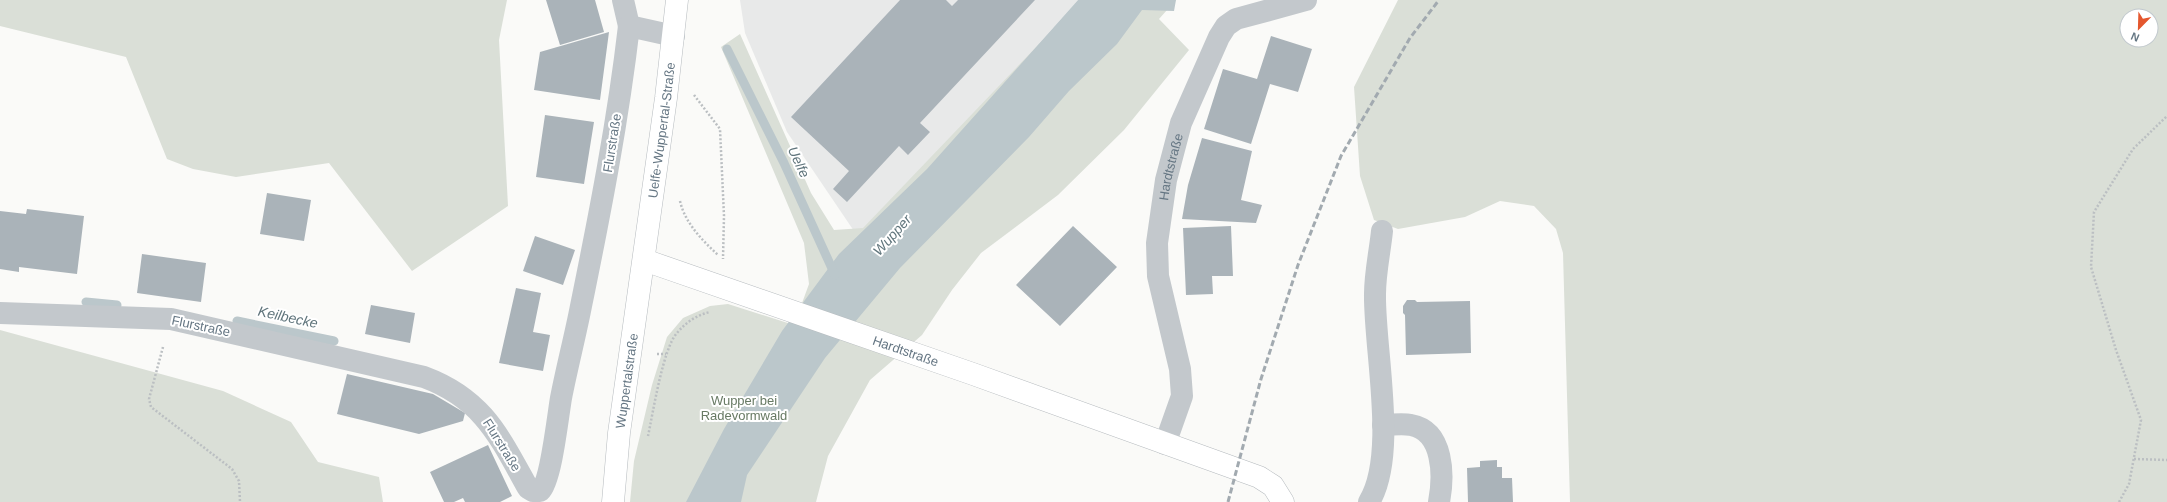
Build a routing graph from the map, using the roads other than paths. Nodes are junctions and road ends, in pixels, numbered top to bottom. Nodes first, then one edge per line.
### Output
1 (623, 0) edge
2 (677, 0) edge
3 (1306, 0) edge
4 (629, 26) junction
5 (674, 36) junction
6 (1382, 231) dead end
7 (644, 260) junction
8 (0, 313) edge
9 (1383, 425) junction
10 (1165, 444) junction
11 (613, 502) edge
12 (1283, 502) edge
13 (1369, 502) edge
14 (1439, 502) edge

1 - 4 street, Flurstraße
2 - 5 main road, Uelfe-Wuppertal-Straße
3 - 10 street, Hardtstraße
4 - 5 street
4 - 8 street, Flurstraße
5 - 7 main road, Uelfe-Wuppertal-Straße
6 - 9 street
7 - 10 main road, Hardtstraße
7 - 11 main road, Wuppertalstraße
9 - 13 street
9 - 14 street
10 - 12 main road, Hardtstraße

